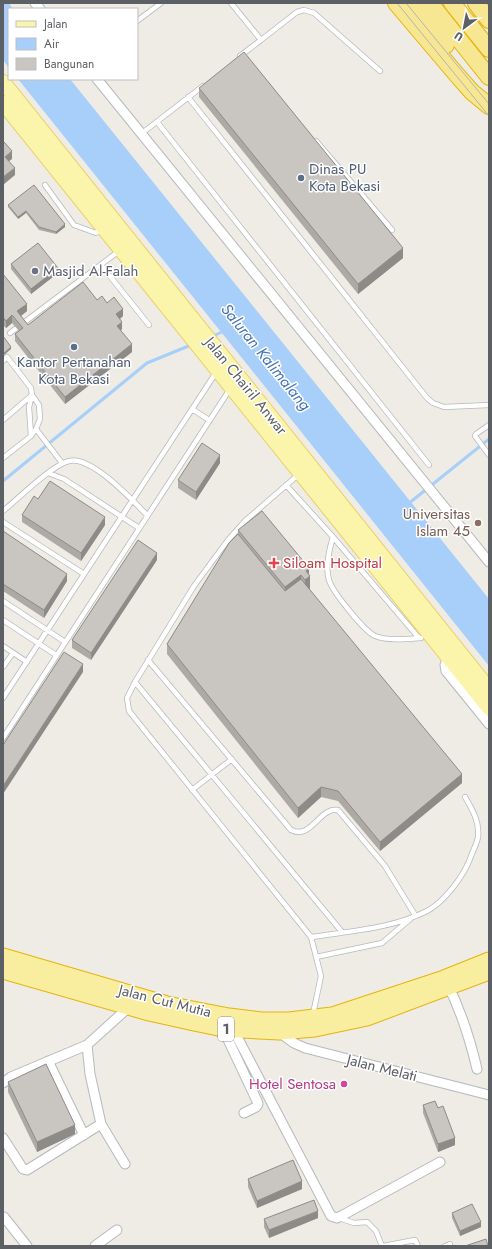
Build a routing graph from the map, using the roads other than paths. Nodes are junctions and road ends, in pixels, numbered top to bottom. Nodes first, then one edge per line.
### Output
1 (161, 3) edge
2 (232, 3) edge
3 (396, 3) edge
4 (412, 3) edge
5 (430, 3) edge
6 (452, 3) edge
7 (476, 3) edge
8 (138, 20) edge
9 (489, 20) edge
10 (261, 40) junction
11 (489, 49) edge
12 (243, 54) junction
13 (237, 59) edge
14 (248, 60) edge
15 (380, 71) dead end
16 (489, 77) edge
17 (98, 80) edge
18 (3, 82) edge
19 (207, 83) edge
20 (188, 97) junction
21 (489, 100) edge
22 (489, 106) edge
23 (10, 110) edge
24 (157, 122) junction
25 (141, 134) junction
26 (315, 139) edge
27 (45, 185) dead end
28 (102, 228) junction
29 (392, 230) dead end
30 (126, 246) junction
31 (101, 265) junction
32 (149, 325) dead end
33 (10, 333) dead end
34 (211, 352) junction
35 (3, 361) edge
36 (218, 370) junction
37 (231, 387) junction
38 (32, 396) junction
39 (489, 405) edge
40 (192, 410) junction
41 (3, 420) edge
42 (209, 420) junction
43 (489, 425) edge
44 (36, 429) junction
45 (31, 436) junction
46 (489, 455) edge
47 (3, 458) edge
48 (62, 463) junction
49 (429, 465) dead end
50 (305, 469) junction
51 (48, 473) junction
52 (286, 485) junction
53 (133, 500) junction
54 (3, 511) edge
55 (147, 515) junction
56 (121, 517) junction
57 (3, 522) edge
58 (139, 528) junction
59 (333, 537) junction
60 (489, 562) edge
61 (84, 574) junction
62 (3, 601) edge
63 (3, 620) edge
64 (48, 630) junction
65 (426, 638) junction
66 (65, 642) junction
67 (39, 644) junction
68 (3, 646) edge
69 (13, 653) junction
70 (452, 653) junction
71 (56, 655) junction
72 (148, 660) junction
73 (27, 662) junction
74 (3, 667) edge
75 (135, 682) junction
76 (489, 689) edge
77 (3, 698) edge
78 (489, 708) edge
79 (489, 724) edge
80 (3, 738) edge
81 (232, 759) junction
82 (212, 775) junction
83 (192, 790) junction
84 (465, 797) dead end
85 (415, 915) junction
86 (342, 932) junction
87 (311, 937) junction
88 (3, 956) edge
89 (316, 957) junction
90 (489, 960) edge
91 (3, 971) edge
92 (489, 972) edge
93 (447, 983) junction
94 (130, 1007) junction
95 (312, 1018) junction
96 (228, 1029) junction
97 (279, 1032) junction
98 (88, 1045) junction
99 (48, 1061) junction
100 (477, 1069) dead end
101 (3, 1083) edge
102 (489, 1096) edge
103 (244, 1113) dead end
104 (101, 1124) junction
105 (84, 1134) junction
106 (3, 1138) edge
107 (440, 1162) dead end
108 (125, 1164) dead end
109 (4, 1217) dead end
110 (337, 1218) junction
111 (117, 1230) dead end
112 (450, 1244) dead end
113 (26, 1246) edge
114 (95, 1246) edge
115 (383, 1246) edge
116 (418, 1246) edge
117 (445, 1246) edge

1 - 8 lane
2 - 10 lane
3 - 22 highway
4 - 21 highway
5 - 16 highway
6 - 11 highway
7 - 9 highway
10 - 12 lane
10 - 15 lane
12 - 13 lane
12 - 14 lane
17 - 25 street
18 - 23 main road, Jalan Chairil Anwar
19 - 20 lane
20 - 24 lane
20 - 39 lane
23 - 28 main road, Jalan Chairil Anwar
23 - 30 main road, Jalan Chairil Anwar
24 - 25 lane
24 - 49 lane
25 - 60 street
26 - 29 lane
27 - 28 lane
28 - 30 main road, Jalan Chairil Anwar
30 - 31 lane
30 - 34 main road, Jalan Chairil Anwar
31 - 32 lane
31 - 33 lane
34 - 36 main road, Jalan Chairil Anwar
34 - 50 main road, Jalan Chairil Anwar
35 - 38 lane
36 - 37 main road, Jalan Chairil Anwar
36 - 40 lane
37 - 42 lane
37 - 50 main road, Jalan Chairil Anwar
38 - 41 lane
38 - 44 lane
38 - 45 lane
40 - 42 lane
40 - 53 lane
42 - 55 lane
43 - 46 lane
44 - 45 lane
44 - 48 lane
45 - 47 lane
48 - 51 lane
48 - 53 lane
50 - 52 lane
50 - 65 main road, Jalan Chairil Anwar
50 - 70 main road, Jalan Chairil Anwar
51 - 54 lane
51 - 56 lane
52 - 59 lane
52 - 72 lane
53 - 55 lane
53 - 56 lane
55 - 58 lane
56 - 58 lane
56 - 61 lane
57 - 61 lane
58 - 66 lane
59 - 65 lane
59 - 65 lane
61 - 64 lane
62 - 64 lane
63 - 67 lane
64 - 66 lane
64 - 67 lane
65 - 70 main road, Jalan Chairil Anwar
66 - 71 lane
67 - 71 lane
67 - 73 lane
68 - 69 lane
69 - 73 lane
69 - 74 lane
70 - 76 main road, Jalan Chairil Anwar
70 - 78 main road, Jalan Chairil Anwar
70 - 79 street
71 - 80 lane
72 - 75 lane
72 - 81 lane
73 - 77 lane
75 - 82 lane
75 - 83 lane
81 - 82 lane
81 - 85 lane
82 - 83 lane
82 - 86 lane
83 - 87 lane
84 - 85 lane
85 - 86 lane
85 - 89 lane
86 - 87 lane
87 - 89 lane
88 - 95 highway, Jalan Cut Mutia / 1
89 - 95 lane
90 - 93 highway, Jalan Cut Mutia / 1
91 - 94 highway, Jalan Cut Mutia / 1
92 - 93 highway, Jalan Cut Mutia / 1
93 - 95 highway, Jalan Cut Mutia / 1
93 - 97 highway, Jalan Cut Mutia / 1
93 - 100 street
94 - 96 highway, Jalan Cut Mutia / 1
94 - 98 street
96 - 97 highway, Jalan Cut Mutia / 1
96 - 103 street
96 - 110 street
97 - 102 street, Jalan Melati
98 - 99 street
98 - 104 street
99 - 101 street
99 - 105 street
104 - 105 street
104 - 108 street
105 - 106 street
107 - 110 street
109 - 113 street
110 - 115 lane
111 - 114 street
112 - 117 lane
115 - 116 lane

